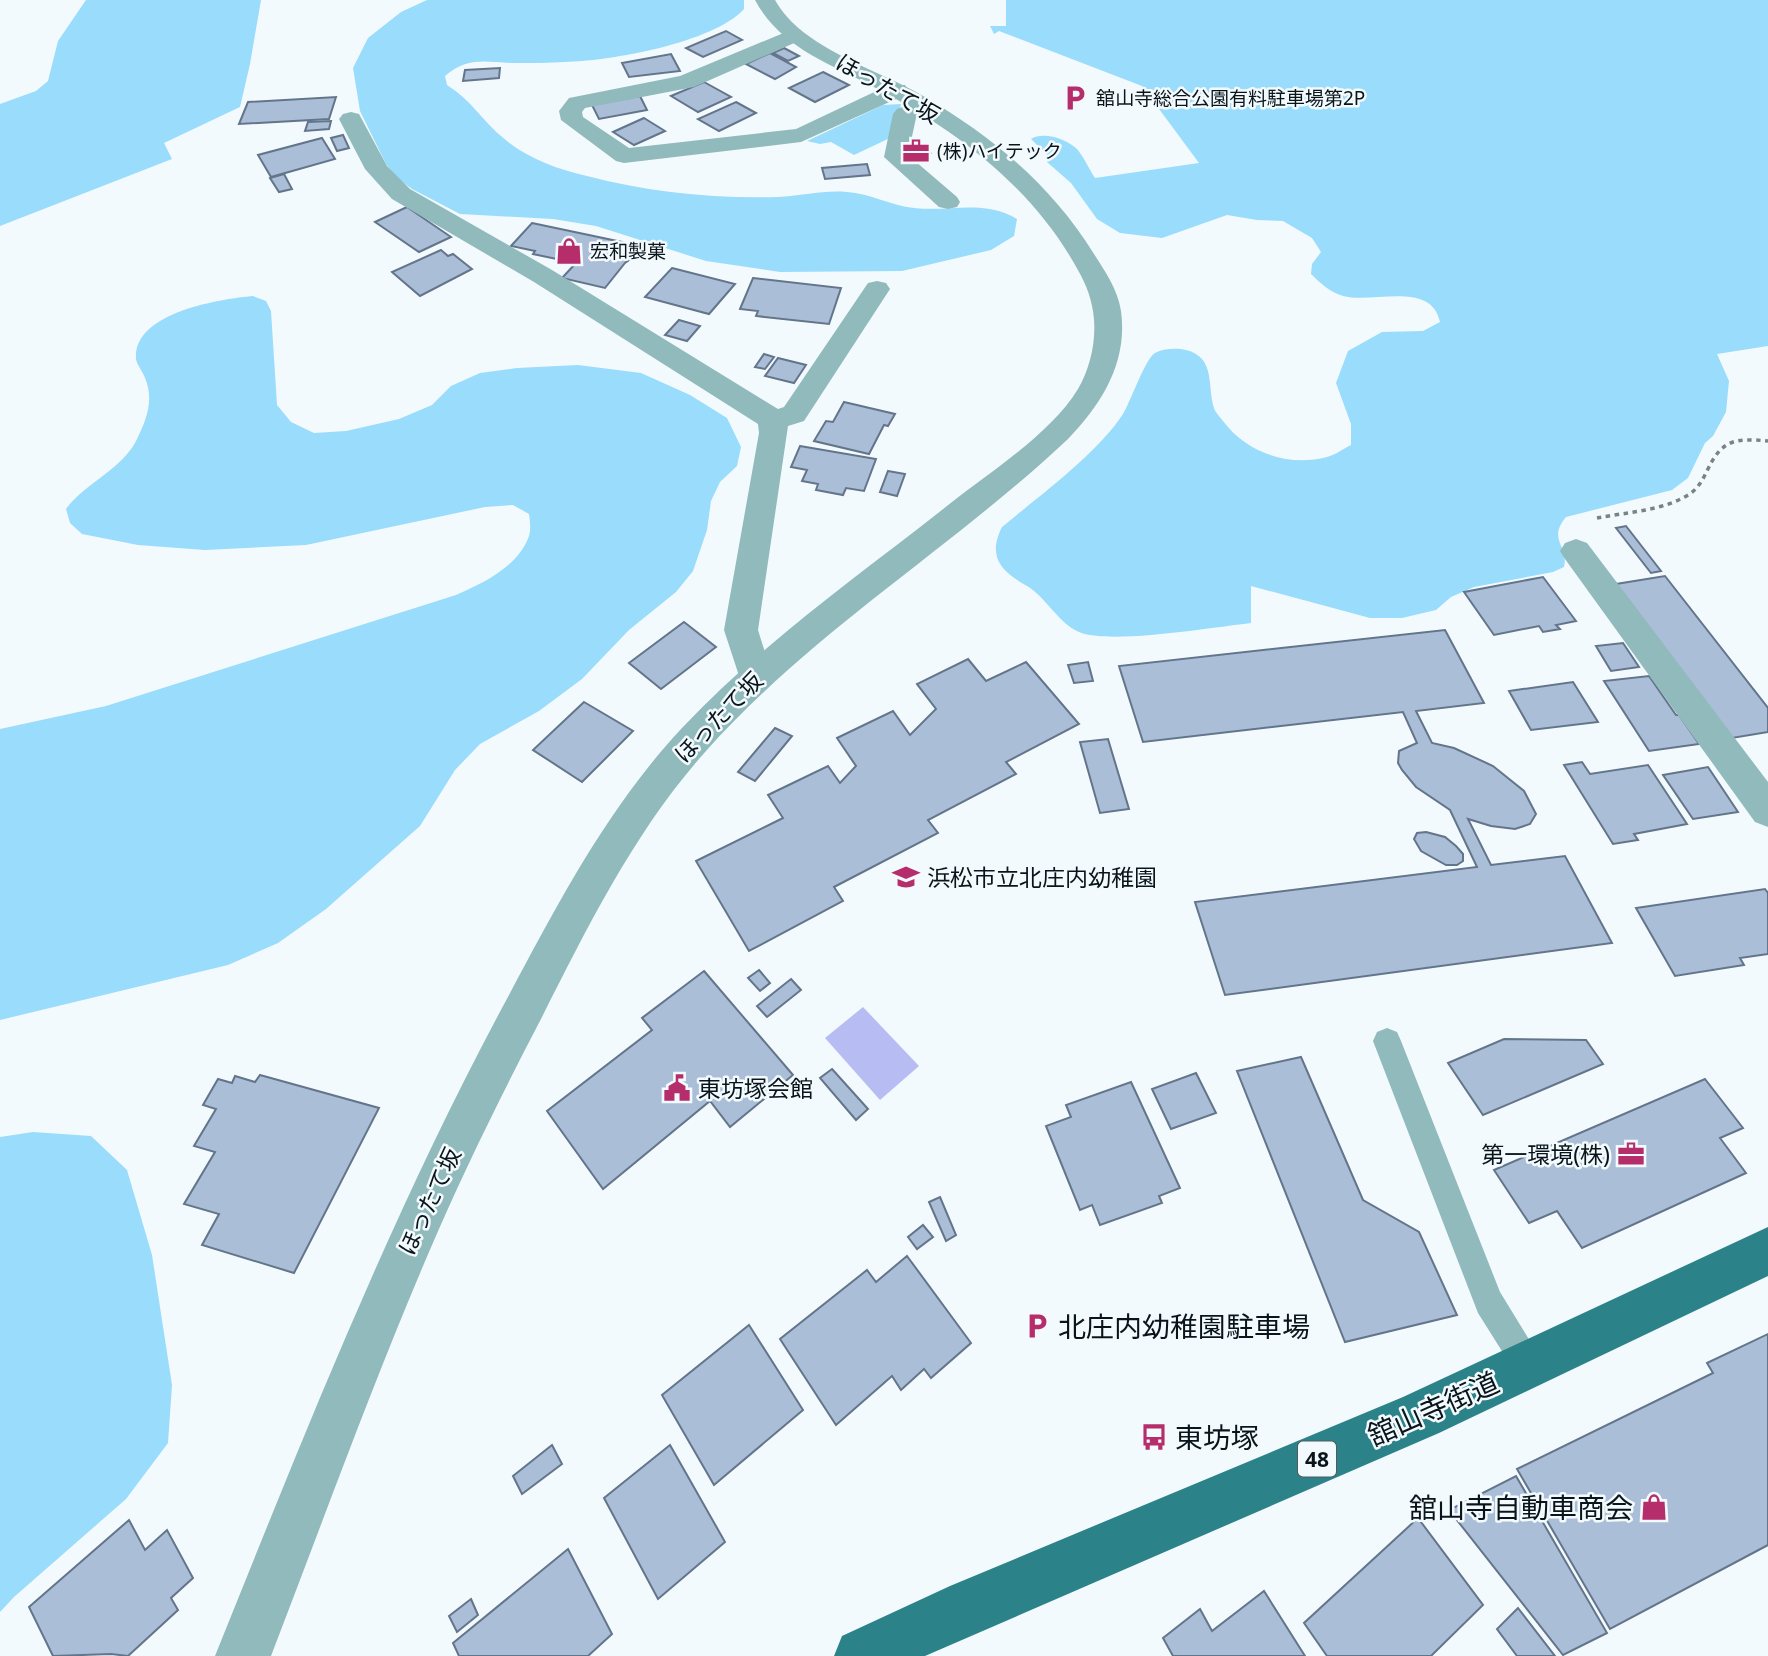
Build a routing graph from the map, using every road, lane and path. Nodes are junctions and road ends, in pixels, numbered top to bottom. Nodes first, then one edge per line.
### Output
1 (765, 0) edge
2 (793, 35) junction
3 (910, 98) junction
4 (351, 119) dead end
5 (948, 202) dead end
6 (877, 289) dead end
7 (773, 421) junction
8 (1768, 441) edge
9 (1576, 551) joint
10 (755, 678) junction
11 (1768, 811) edge
12 (1387, 1041) dead end
13 (1768, 1251) edge
14 (1528, 1364) junction
15 (243, 1656) edge
16 (862, 1656) edge

1 - 2 street, ほったて坂
2 - 3 street, ほったて坂
2 - 3 street
3 - 5 street
3 - 10 street, ほったて坂
4 - 7 street
6 - 7 street
7 - 10 street
8 - 9 path
9 - 11 street
10 - 15 street, ほったて坂
12 - 14 lane
13 - 14 main road, 舘山寺街道 / 48
14 - 16 main road, 舘山寺街道 / 48

